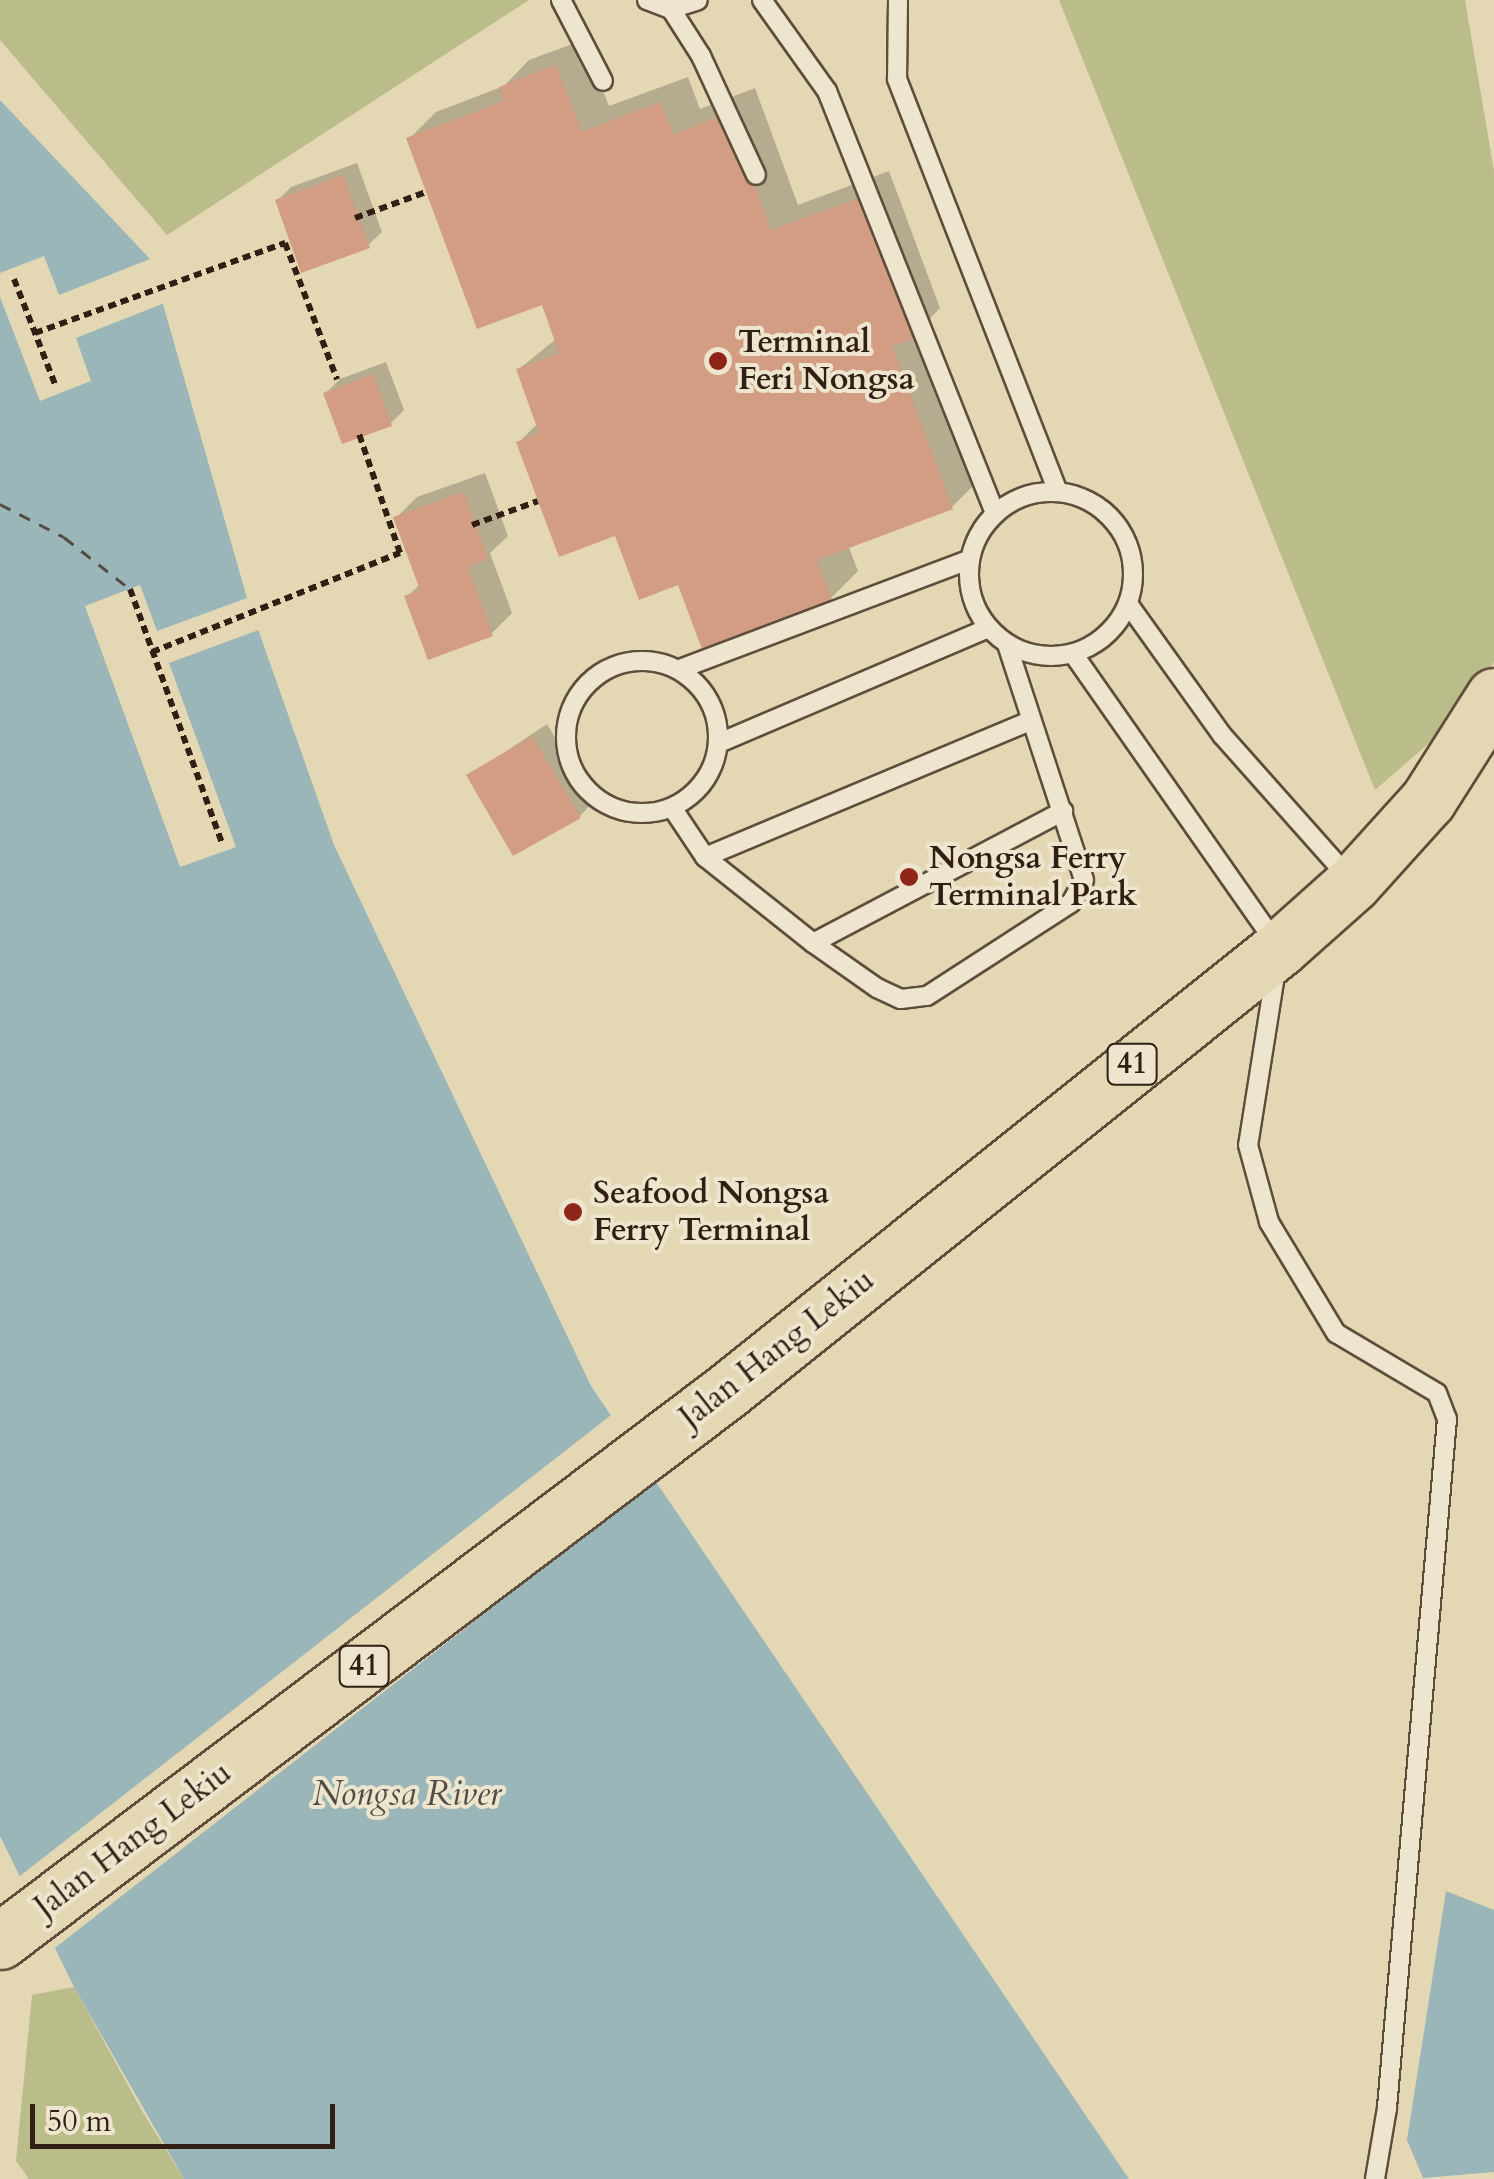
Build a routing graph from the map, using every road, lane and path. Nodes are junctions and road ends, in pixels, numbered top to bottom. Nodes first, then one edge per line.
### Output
1 (561, 0) edge
2 (647, 0) edge
3 (698, 0) edge
4 (762, 0) edge
5 (898, 0) edge
6 (671, 9) junction
7 (603, 81) dead end
8 (756, 175) dead end
9 (426, 192) dead end
10 (355, 218) dead end
11 (14, 279) dead end
12 (35, 333) junction
13 (337, 379) dead end
14 (56, 387) dead end
15 (358, 434) dead end
16 (1057, 490) junction
17 (538, 500) dead end
18 (995, 513) junction
19 (472, 525) dead end
20 (970, 560) junction
21 (130, 590) dead end
22 (1129, 605) junction
23 (988, 628) junction
24 (1007, 644) junction
25 (152, 652) junction
26 (1074, 654) junction
27 (680, 669) junction
28 (1494, 696) edge
29 (1030, 721) junction
30 (720, 743) junction
31 (673, 808) junction
32 (1063, 811) junction
33 (222, 843) dead end
34 (705, 858) junction
35 (1353, 883) junction
36 (813, 943) junction
37 (1279, 949) junction
38 (0, 1940) edge
39 (1375, 2179) edge

1 - 7 lane
2 - 6 lane
3 - 6 lane
4 - 18 lane
5 - 16 lane
6 - 8 lane
9 - 10 path
11 - 12 path
12 - 13 path
12 - 14 path
15 - 25 path
16 - 18 lane
16 - 22 lane
17 - 19 path
18 - 20 lane
20 - 23 lane
20 - 27 lane
21 - 25 path
22 - 26 lane
22 - 35 lane
23 - 24 lane
23 - 30 lane
24 - 26 lane
24 - 29 lane
25 - 33 path
26 - 37 lane
27 - 30 lane
27 - 31 lane
28 - 35 highway, Jalan Hang Lekiu / 41
29 - 32 lane
29 - 34 lane
30 - 31 lane
31 - 34 lane
32 - 36 lane
32 - 36 lane
34 - 36 lane
35 - 37 highway, Jalan Hang Lekiu / 41
37 - 38 highway, Jalan Hang Lekiu / 41
37 - 39 lane

